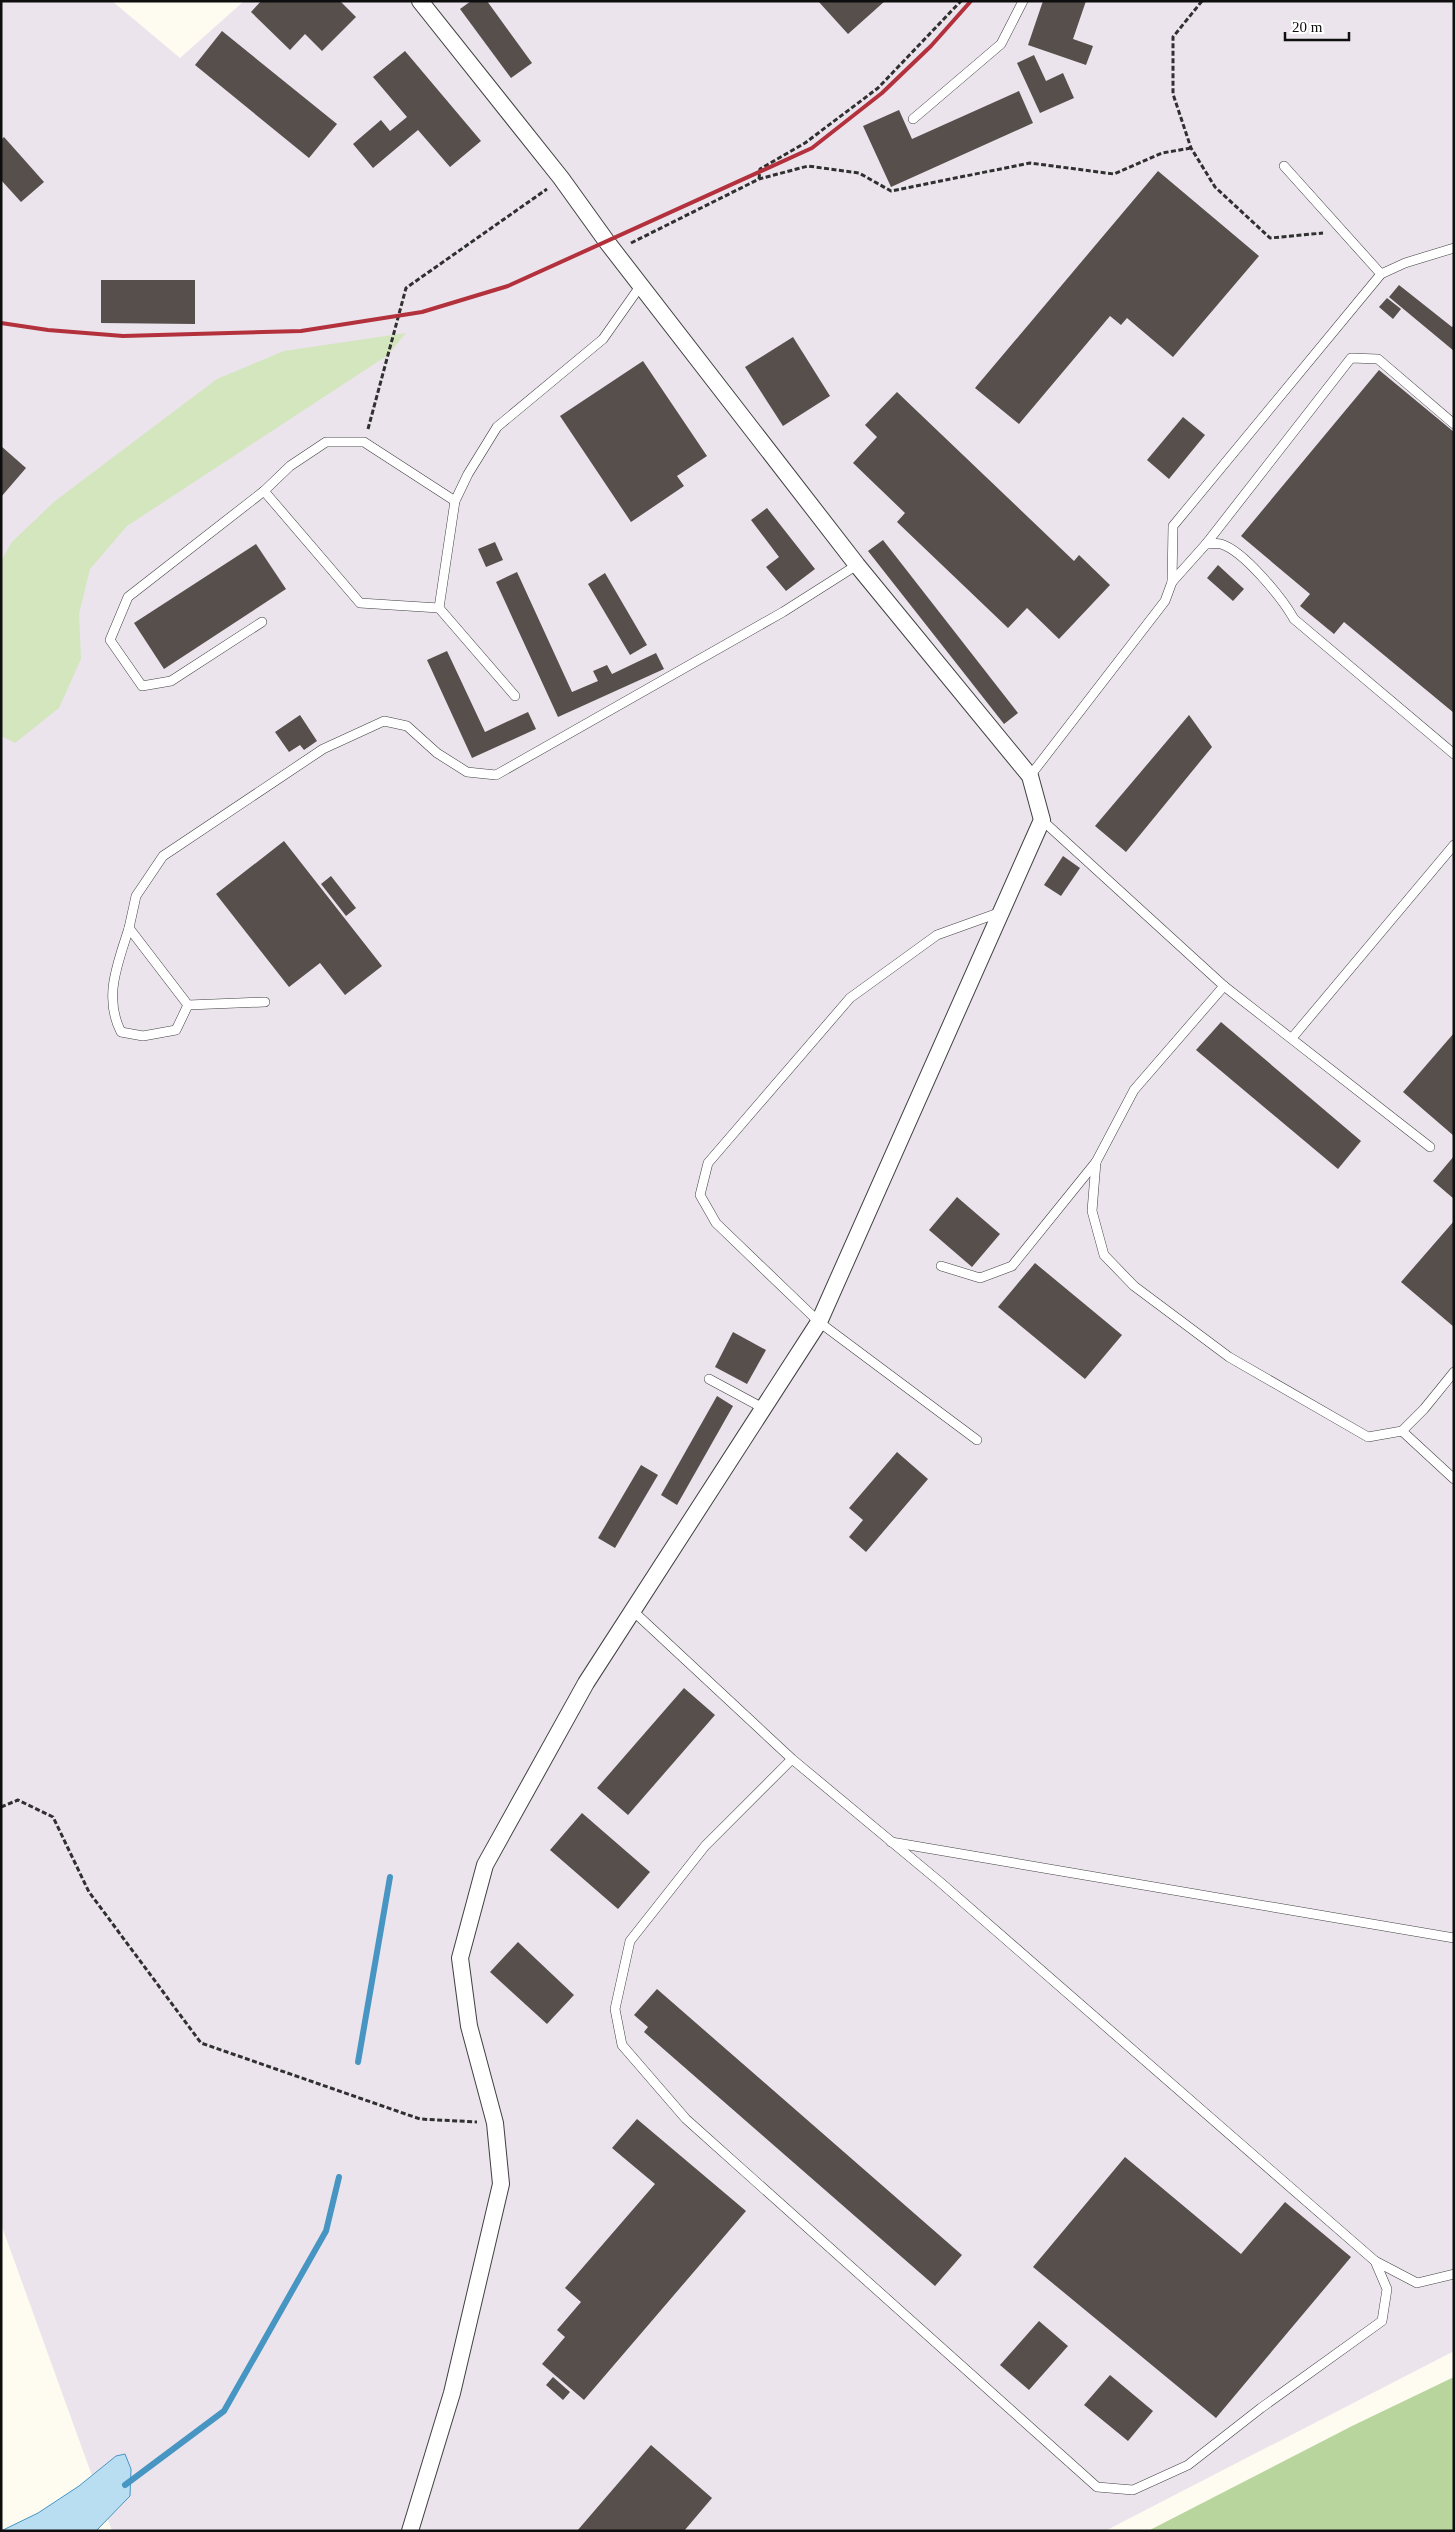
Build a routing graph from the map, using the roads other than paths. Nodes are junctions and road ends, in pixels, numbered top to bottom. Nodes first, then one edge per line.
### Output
1 (420, 1) edge
2 (1023, 1) edge
3 (913, 119) dead end
4 (1284, 166) dead end
5 (1454, 248) edge
6 (1381, 274) junction
7 (642, 285) junction
8 (1454, 424) edge
9 (264, 491) junction
10 (455, 500) junction
11 (1206, 544) junction
12 (857, 565) junction
13 (1172, 582) junction
14 (439, 608) junction
15 (262, 622) dead end
16 (514, 696) dead end
17 (1454, 754) edge
18 (1030, 776) junction
19 (1042, 820) junction
20 (1454, 845) edge
21 (1001, 912) junction
22 (129, 928) junction
23 (1224, 986) junction
24 (265, 1002) dead end
25 (188, 1005) junction
26 (1292, 1038) junction
27 (1430, 1147) dead end
28 (1096, 1162) junction
29 (941, 1266) dead end
30 (819, 1322) junction
31 (1454, 1372) edge
32 (709, 1379) dead end
33 (763, 1408) junction
34 (1402, 1430) junction
35 (977, 1440) dead end
36 (1454, 1479) edge
37 (632, 1610) junction
38 (792, 1758) junction
39 (891, 1842) junction
40 (1454, 1938) edge
41 (1375, 2261) junction
42 (1454, 2274) edge
43 (410, 2531) edge

1 - 7 street
2 - 3 lane
4 - 6 lane
5 - 6 lane
6 - 13 lane
7 - 10 lane
7 - 12 street
8 - 11 lane
9 - 10 lane
9 - 14 lane
9 - 15 lane
10 - 14 lane
11 - 13 lane
11 - 17 lane
12 - 18 street
12 - 22 lane
13 - 18 lane
14 - 16 lane
18 - 19 street
19 - 21 street
19 - 23 lane
20 - 26 lane
21 - 30 street
21 - 30 lane
22 - 25 lane
22 - 25 lane
23 - 26 lane
23 - 28 lane
24 - 25 lane
26 - 27 lane
28 - 29 lane
28 - 34 lane
30 - 33 street
30 - 35 lane
31 - 34 lane
32 - 33 lane
33 - 37 street
34 - 36 lane
37 - 38 lane
37 - 43 street
38 - 39 lane
38 - 41 lane
39 - 40 lane
39 - 41 lane
41 - 42 lane

